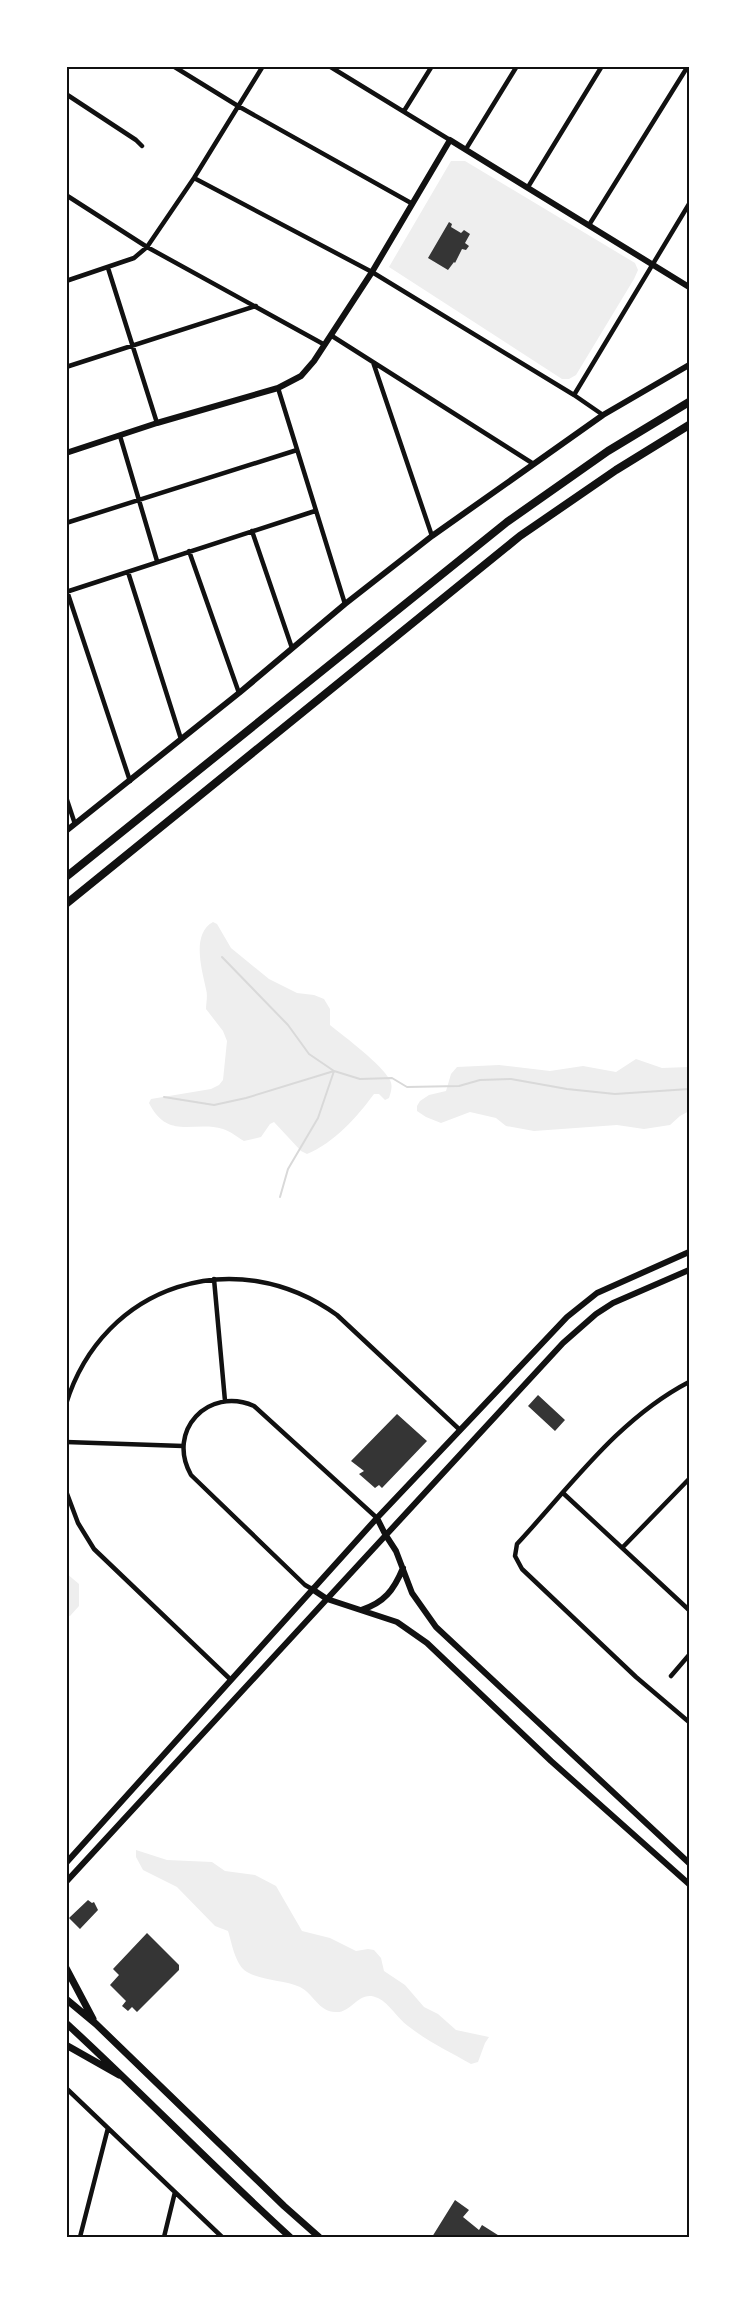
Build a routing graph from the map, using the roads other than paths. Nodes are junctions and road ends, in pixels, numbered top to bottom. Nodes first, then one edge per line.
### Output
1 (173, 66) edge
2 (263, 66) edge
3 (329, 66) edge
4 (345, 66) edge
5 (432, 66) edge
6 (517, 66) edge
7 (602, 66) edge
8 (688, 66) edge
9 (341, 74) junction
10 (66, 94) edge
11 (238, 106) junction
12 (404, 111) junction
13 (450, 140) junction
14 (142, 146) dead end
15 (466, 149) junction
16 (194, 178) junction
17 (528, 187) junction
18 (66, 195) edge
19 (411, 203) junction
20 (689, 204) edge
21 (589, 225) junction
22 (147, 246) junction
23 (652, 264) junction
24 (108, 268) junction
25 (372, 272) junction
26 (66, 281) edge
27 (689, 287) edge
28 (256, 306) junction
29 (332, 336) junction
30 (325, 345) junction
31 (132, 347) junction
32 (373, 363) junction
33 (689, 365) edge
34 (66, 367) edge
35 (278, 388) junction
36 (574, 394) junction
37 (689, 402) edge
38 (603, 415) junction
39 (157, 423) junction
40 (689, 425) edge
41 (120, 436) junction
42 (297, 450) junction
43 (66, 453) edge
44 (532, 463) junction
45 (139, 499) junction
46 (315, 511) junction
47 (66, 523) edge
48 (252, 531) junction
49 (432, 536) junction
50 (189, 551) junction
51 (157, 561) junction
52 (128, 572) junction
53 (67, 592) edge
54 (345, 604) junction
55 (292, 648) junction
56 (239, 693) junction
57 (181, 740) junction
58 (130, 781) junction
59 (66, 797) edge
60 (75, 824) junction
61 (66, 831) edge
62 (66, 877) edge
63 (66, 904) edge
64 (689, 1252) edge
65 (689, 1270) edge
66 (214, 1279) junction
67 (689, 1382) edge
68 (225, 1401) junction
69 (66, 1404) edge
70 (460, 1430) junction
71 (66, 1442) edge
72 (183, 1446) junction
73 (689, 1479) edge
74 (66, 1491) edge
75 (563, 1493) junction
76 (378, 1518) junction
77 (385, 1534) junction
78 (622, 1548) junction
79 (403, 1568) junction
80 (312, 1589) junction
81 (327, 1599) junction
82 (689, 1601) edge
83 (684, 1605) junction
84 (689, 1610) edge
85 (358, 1611) junction
86 (689, 1655) edge
87 (671, 1676) dead end
88 (231, 1680) junction
89 (689, 1722) edge
90 (66, 1863) edge
91 (689, 1863) edge
92 (66, 1882) edge
93 (689, 1884) edge
94 (66, 1968) edge
95 (66, 1999) edge
96 (66, 2023) edge
97 (96, 2024) junction
98 (66, 2046) edge
99 (130, 2082) junction
100 (66, 2088) edge
101 (108, 2128) junction
102 (175, 2192) junction
103 (80, 2237) edge
104 (165, 2237) edge
105 (222, 2237) edge
106 (290, 2237) edge
107 (319, 2237) edge

1 - 11 street
2 - 11 street
3 - 9 street
4 - 9 street
5 - 12 street
6 - 15 street
7 - 17 street
8 - 21 street
9 - 12 street
10 - 14 street
11 - 16 street
11 - 19 street
12 - 13 street
13 - 15 street
13 - 19 street
15 - 17 street
16 - 22 street
16 - 25 street
17 - 21 street
18 - 22 street
19 - 25 street
20 - 23 street
21 - 23 street
22 - 24 street
22 - 28 street
23 - 27 street
23 - 36 street
24 - 26 street
24 - 31 street
25 - 29 street
25 - 36 street
28 - 30 street
28 - 31 street
29 - 30 street
29 - 32 street
30 - 35 street
31 - 34 street
31 - 39 street
32 - 44 street
32 - 49 street
33 - 38 street
35 - 39 street
35 - 42 street
36 - 38 street
37 - 62 highway
38 - 44 street
39 - 41 street
40 - 63 highway
41 - 43 street
41 - 45 street
42 - 45 street
42 - 46 street
44 - 49 street
45 - 47 street
45 - 51 street
46 - 48 street
46 - 54 street
48 - 50 street
48 - 55 street
49 - 54 street
50 - 51 street
50 - 56 street
51 - 52 street
52 - 53 street
52 - 57 street
53 - 58 street
54 - 55 street
55 - 56 street
56 - 57 street
57 - 58 street
58 - 60 street
59 - 60 street
60 - 61 street
64 - 70 street
65 - 77 street
66 - 68 street
66 - 69 street
66 - 70 street
67 - 75 street
68 - 72 street
68 - 76 street
70 - 76 street
71 - 72 street
72 - 80 street
73 - 78 street
74 - 88 street
75 - 78 street
75 - 89 street
76 - 77 street
76 - 80 street
77 - 79 street
77 - 81 street
78 - 83 street
79 - 85 street
79 - 91 street
80 - 81 street
80 - 88 street
81 - 85 street
81 - 92 street
82 - 83 street
83 - 84 street
85 - 93 street
86 - 87 street
88 - 90 street
94 - 97 main road
95 - 97 main road
96 - 99 main road
97 - 107 main road
98 - 99 main road
99 - 106 main road
100 - 101 street
101 - 102 street
101 - 103 street
102 - 104 street
102 - 105 street

